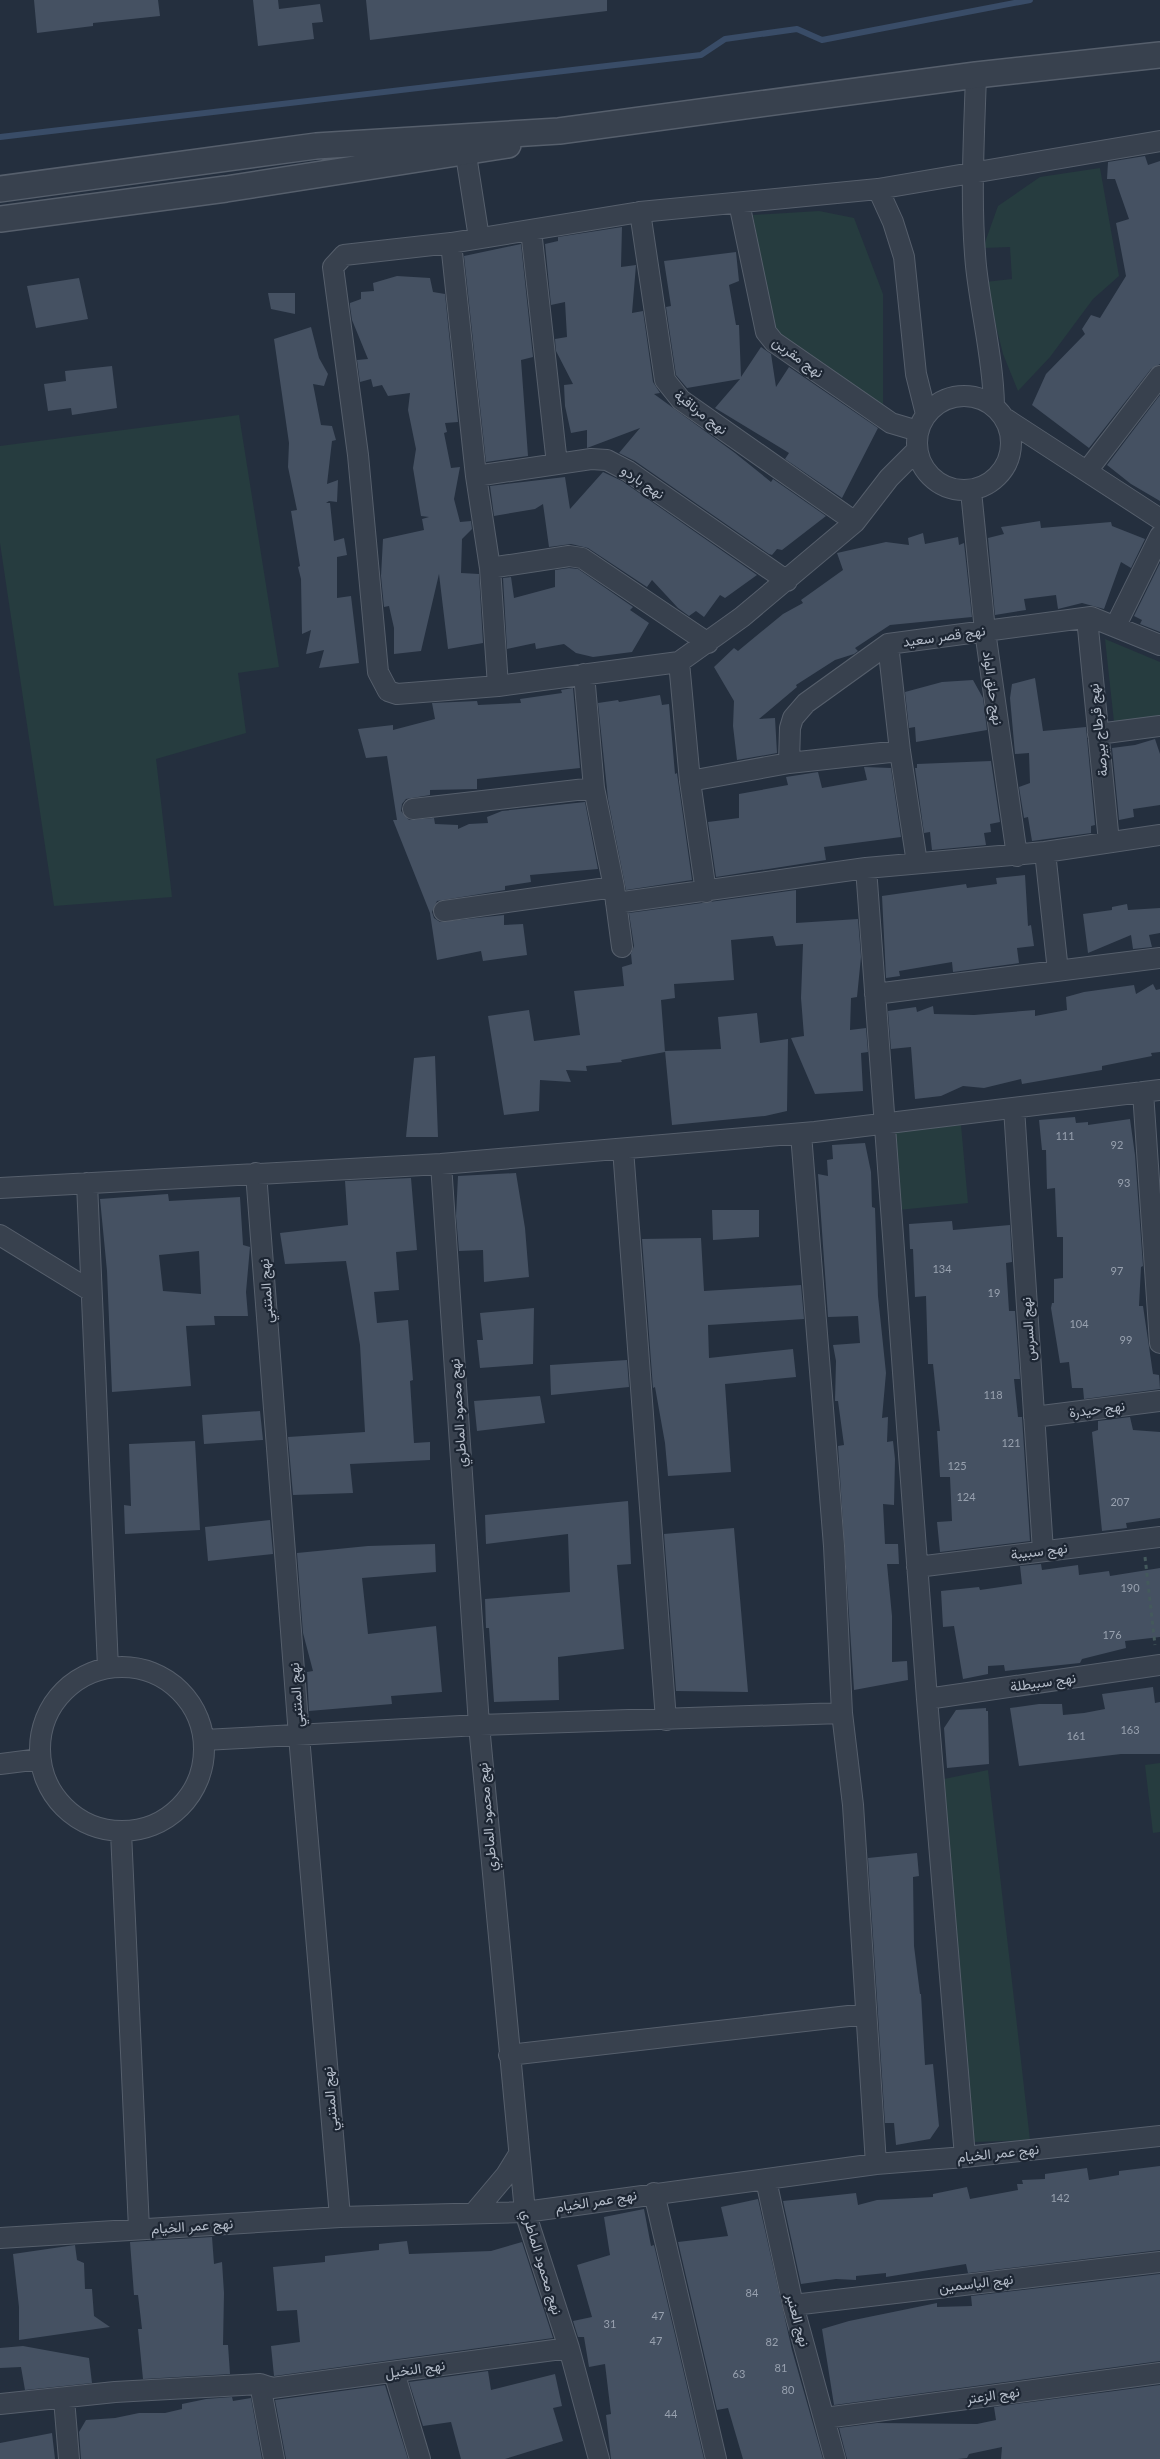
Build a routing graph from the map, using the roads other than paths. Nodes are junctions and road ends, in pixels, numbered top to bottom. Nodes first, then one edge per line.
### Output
1 (1160, 55) edge
2 (976, 75) junction
3 (1160, 141) edge
4 (464, 144) junction
5 (973, 172) junction
6 (1, 188) edge
7 (878, 189) junction
8 (739, 203) junction
9 (640, 212) junction
10 (0, 219) edge
11 (531, 230) junction
12 (479, 238) junction
13 (451, 243) junction
14 (1160, 376) edge
15 (1000, 412) junction
16 (920, 432) junction
17 (557, 464) junction
18 (1087, 470) junction
19 (476, 476) junction
20 (971, 491) junction
21 (1160, 519) edge
22 (855, 522) junction
23 (1160, 536) edge
24 (490, 568) junction
25 (787, 581) junction
26 (1087, 618) junction
27 (1116, 625) junction
28 (985, 631) junction
29 (708, 643) junction
30 (888, 644) junction
31 (1160, 645) edge
32 (679, 662) junction
33 (584, 674) junction
34 (498, 686) junction
35 (1160, 726) edge
36 (1098, 734) junction
37 (900, 751) junction
38 (790, 763) junction
39 (690, 781) junction
40 (594, 788) junction
41 (413, 809) dead end
42 (1160, 835) edge
43 (1109, 842) junction
44 (1045, 852) junction
45 (1018, 856) junction
46 (917, 863) junction
47 (866, 868) junction
48 (706, 892) junction
49 (615, 895) junction
50 (444, 911) dead end
51 (622, 947) dead end
52 (1160, 958) edge
53 (1058, 971) junction
54 (875, 994) junction
55 (1152, 1091) edge
56 (1014, 1108) junction
57 (884, 1124) junction
58 (801, 1134) junction
59 (623, 1148) junction
60 (441, 1164) junction
61 (256, 1173) junction
62 (87, 1183) junction
63 (0, 1188) edge
64 (0, 1235) edge
65 (1158, 1275) edge
66 (91, 1292) junction
67 (1160, 1343) edge
68 (1160, 1401) edge
69 (1034, 1417) junction
70 (1152, 1538) edge
71 (1043, 1551) junction
72 (917, 1567) junction
73 (1159, 1666) edge
74 (108, 1668) junction
75 (927, 1699) junction
76 (842, 1713) junction
77 (666, 1720) junction
78 (479, 1725) junction
79 (299, 1736) junction
80 (204, 1740) junction
81 (40, 1759) junction
82 (0, 1764) edge
83 (121, 1832) junction
84 (866, 2014) junction
85 (509, 2055) junction
86 (1160, 2136) edge
87 (519, 2154) junction
88 (965, 2157) junction
89 (876, 2164) junction
90 (766, 2180) junction
91 (654, 2193) junction
92 (525, 2212) junction
93 (474, 2213) junction
94 (340, 2217) junction
95 (139, 2229) junction
96 (0, 2238) edge
97 (1160, 2262) edge
98 (793, 2305) junction
99 (569, 2348) junction
100 (394, 2372) junction
101 (1160, 2373) edge
102 (260, 2384) junction
103 (64, 2399) junction
104 (0, 2404) edge
105 (825, 2418) junction
106 (69, 2459) edge
107 (274, 2459) edge
108 (420, 2459) edge
109 (599, 2459) edge
110 (716, 2459) edge
111 (835, 2459) edge

1 - 2 street
2 - 4 street
2 - 5 street
3 - 5 street
4 - 6 street
4 - 10 street
4 - 12 street
5 - 7 street
5 - 15 street
7 - 8 street
7 - 16 street
8 - 9 street
8 - 16 street, نهج مقرين
9 - 11 street
9 - 22 street, نهج مرناقية
11 - 12 street
11 - 17 street
12 - 13 street
13 - 19 street
13 - 34 street
14 - 18 street
15 - 16 street
15 - 18 street
15 - 20 street
16 - 20 street
16 - 22 street
17 - 19 street, نهج باردو
17 - 25 street, نهج باردو
18 - 21 street
19 - 24 street
20 - 28 street, نهج حلق الواد
22 - 25 street
23 - 27 street
24 - 29 street
24 - 34 street
25 - 29 street
26 - 27 street, نهج قصر سعيد
26 - 28 street, نهج قصر سعيد
26 - 36 street, نهج قرطاج بيرصة
27 - 31 street, نهج قصر سعيد
28 - 30 street, نهج قصر سعيد
28 - 45 street, نهج حلق الواد
29 - 32 street
30 - 37 street
30 - 38 street, نهج قصر سعيد
32 - 33 street
32 - 39 street
33 - 34 street
33 - 40 street
35 - 36 street
36 - 43 street, نهج قرطاج بيرصة
37 - 38 street
37 - 46 street
38 - 39 street
39 - 48 street
40 - 41 street
40 - 49 street
42 - 43 street
43 - 44 street
44 - 45 street
44 - 53 street
45 - 46 street
46 - 47 street
47 - 48 street
47 - 54 street
48 - 49 street
49 - 50 street
49 - 51 street
52 - 53 street
53 - 54 street
54 - 57 street
55 - 56 street
55 - 65 street
56 - 57 street
56 - 69 street, نهج السرس
57 - 58 street
57 - 72 street
58 - 59 street
58 - 76 street
59 - 60 street
59 - 77 street
60 - 61 street
60 - 78 street, نهج محمود الماطري
61 - 62 street
61 - 79 street, نهج المتنبي
62 - 63 street
62 - 66 street
64 - 66 street
65 - 67 street
66 - 74 street
68 - 69 street, نهج حيدرة
69 - 71 street, نهج السرس
70 - 71 street, نهج سبيبة
71 - 72 street, نهج سبيبة
72 - 75 street
73 - 75 street, نهج سبيطلة
74 - 80 street
74 - 81 street
75 - 88 street
76 - 77 street
76 - 84 street
77 - 78 street
78 - 79 street
78 - 85 street, نهج محمود الماطري
79 - 80 street
79 - 94 street, نهج المتنبي
80 - 83 street
81 - 82 street
81 - 83 street
83 - 95 street
84 - 85 street
84 - 89 street
85 - 87 street, نهج محمود الماطري
86 - 88 street, نهج عمر الخيام
87 - 92 street, نهج محمود الماطري
87 - 93 street
88 - 89 street, نهج عمر الخيام
89 - 90 street, نهج عمر الخيام
90 - 91 street, نهج عمر الخيام
90 - 98 street, نهج العنبر
91 - 92 street, نهج عمر الخيام
91 - 110 street
92 - 93 street, نهج عمر الخيام
92 - 99 street, نهج محمود الماطري
93 - 94 street, نهج عمر الخيام
94 - 95 street, نهج عمر الخيام
95 - 96 street, نهج عمر الخيام
97 - 98 street, نهج الياسمين
98 - 105 street, نهج العنبر
99 - 100 street, نهج النخيل
99 - 109 street, نهج محمود الماطري
100 - 102 street, نهج النخيل
100 - 108 street
101 - 105 street, نهج الزعتر
102 - 103 street, نهج النخيل
102 - 107 street
103 - 104 street, نهج النخيل
103 - 106 street
105 - 111 street, نهج العنبر

